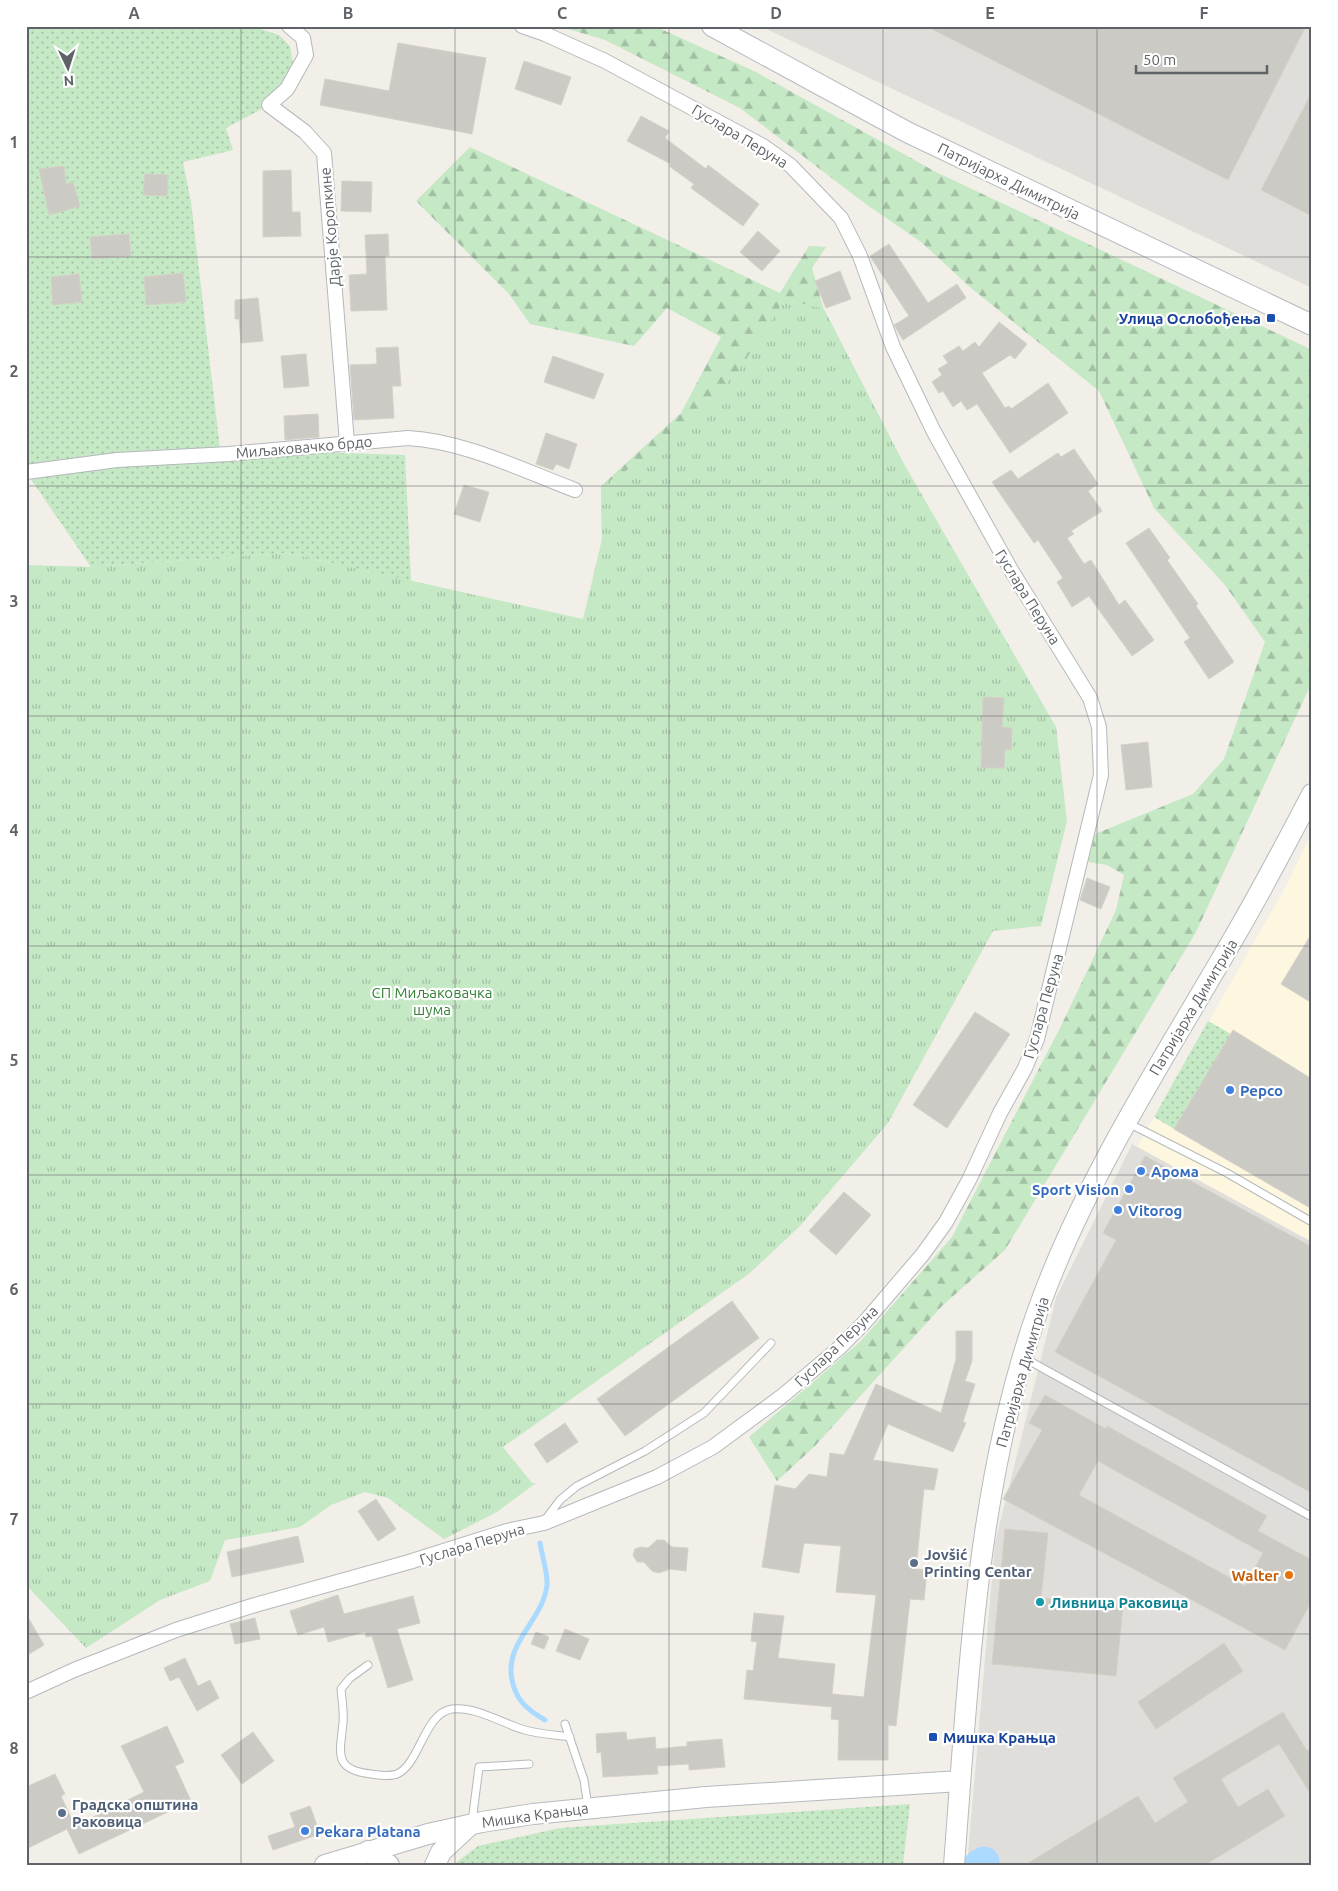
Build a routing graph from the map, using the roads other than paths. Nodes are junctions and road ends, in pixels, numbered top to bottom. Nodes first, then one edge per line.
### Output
1 (289, 26) edge
2 (522, 26) edge
3 (712, 26) edge
4 (1312, 324) edge
5 (348, 443) junction
6 (26, 472) edge
7 (575, 490) dead end
8 (1312, 794) edge
9 (1125, 1122) junction
10 (1312, 1222) edge
11 (770, 1343) dead end
12 (1023, 1358) junction
13 (1312, 1517) edge
14 (544, 1523) junction
15 (368, 1665) dead end
16 (26, 1692) edge
17 (564, 1724) dead end
18 (570, 1737) junction
19 (529, 1764) dead end
20 (960, 1780) junction
21 (588, 1807) junction
22 (472, 1824) junction
23 (356, 1857) edge
24 (325, 1865) edge
25 (388, 1865) edge
26 (435, 1865) edge
27 (954, 1865) edge

1 - 5 street, Дарје Коропкине
2 - 14 street, Гуслара Перуна
3 - 4 main road, Патријарха Димитрија
5 - 6 street, Миљаковачко брдо
5 - 7 street, Миљаковачко брдо
8 - 9 main road, Патријарха Димитрија
9 - 10 lane
9 - 12 main road, Патријарха Димитрија
11 - 14 lane
12 - 13 lane
12 - 20 main road, Патријарха Димитрија
14 - 16 street, Гуслара Перуна
15 - 18 lane
17 - 18 lane
18 - 21 lane
19 - 22 lane
20 - 21 main road, Мишка Крањца
20 - 27 main road, Патријарха Димитрија
21 - 22 main road, Мишка Крањца
22 - 23 main road, Мишка Крањца
22 - 26 main road
23 - 24 main road, Мишка Крањца
23 - 25 main road

